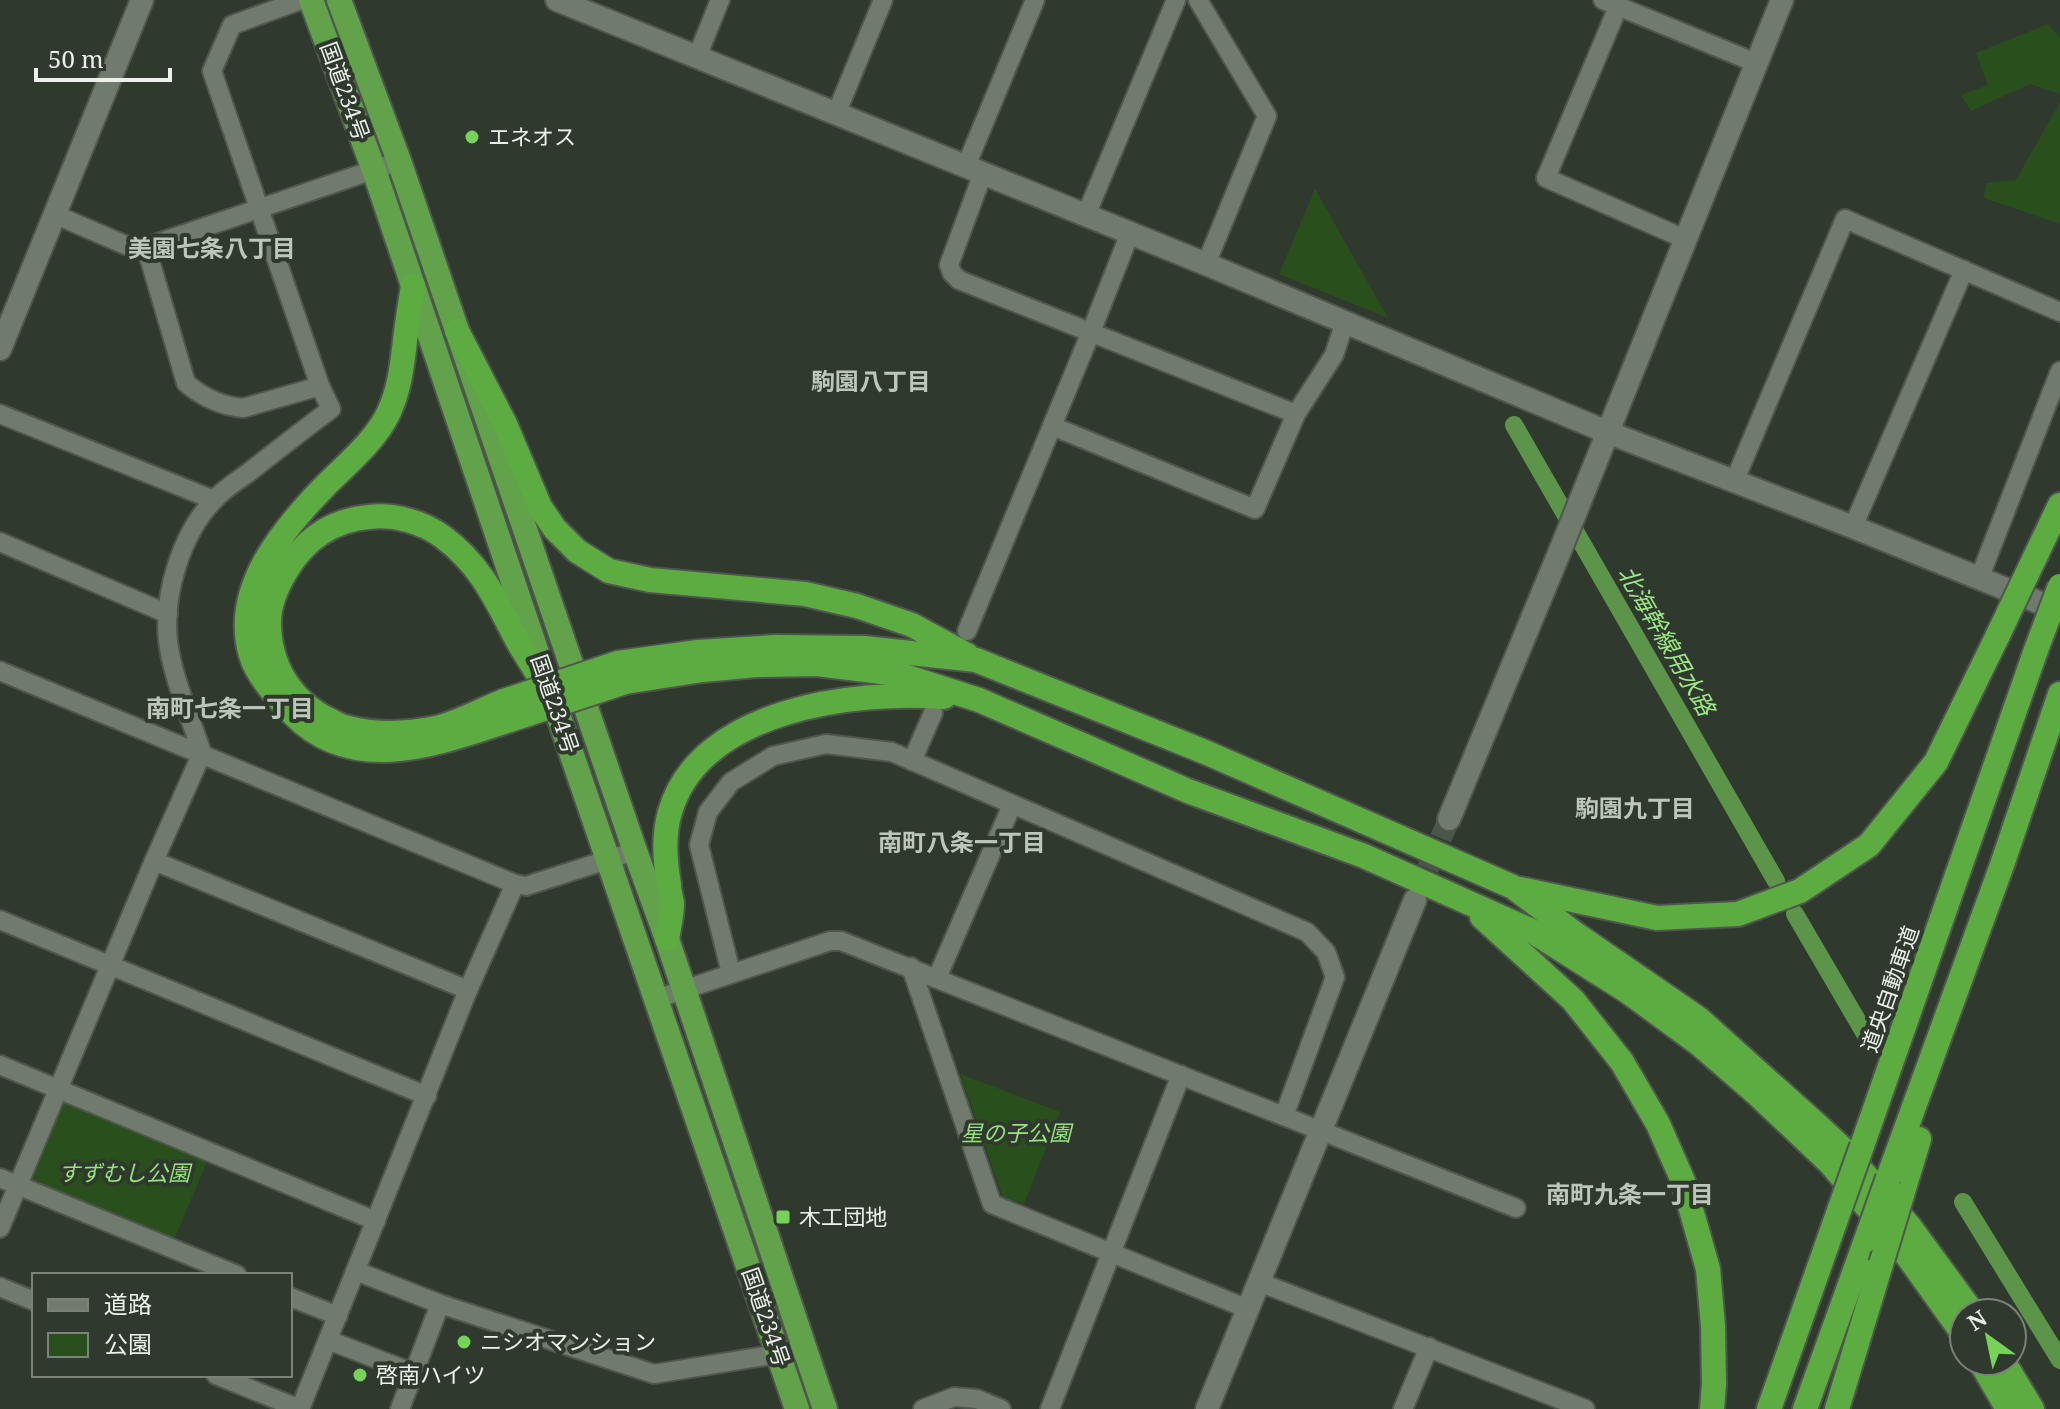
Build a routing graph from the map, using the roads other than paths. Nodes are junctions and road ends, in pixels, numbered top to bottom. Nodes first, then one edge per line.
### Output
1 (142, 0) edge
2 (301, 0) edge
3 (311, 0) edge
4 (339, 0) edge
5 (557, 0) edge
6 (720, 0) edge
7 (883, 0) edge
8 (1035, 0) edge
9 (1176, 0) edge
10 (1198, 0) edge
11 (1782, 0) edge
12 (1611, 4) edge
13 (697, 57) junction
14 (1756, 63) junction
15 (836, 114) junction
16 (399, 161) junction
17 (374, 170) junction
18 (974, 170) junction
19 (259, 209) junction
20 (56, 215) junction
21 (1086, 215) junction
22 (1130, 233) junction
23 (1685, 239) junction
24 (146, 247) junction
25 (1206, 264) junction
26 (1964, 270) junction
27 (413, 286) junction
28 (2060, 312) edge
29 (1345, 322) junction
30 (457, 331) junction
31 (1091, 332) junction
32 (0, 349) edge
33 (2060, 371) edge
34 (320, 386) junction
35 (0, 414) edge
36 (1296, 414) junction
37 (1052, 426) junction
38 (1607, 432) junction
39 (1734, 482) junction
40 (214, 500) junction
41 (2060, 505) edge
42 (1853, 527) junction
43 (0, 542) edge
44 (1979, 579) junction
45 (2060, 586) edge
46 (2060, 611) edge
47 (168, 614) junction
48 (967, 631) dead end
49 (976, 660) junction
50 (0, 671) edge
51 (621, 673) junction
52 (2060, 694) edge
53 (552, 697) junction
54 (979, 700) junction
55 (507, 710) junction
56 (933, 713) dead end
57 (202, 753) junction
58 (912, 761) junction
59 (1012, 805) junction
60 (1449, 819) tunnel mouth
61 (635, 851) junction
62 (609, 860) junction
63 (154, 861) junction
64 (515, 884) junction
65 (1513, 887) junction
66 (1415, 900) tunnel mouth
67 (1462, 900) junction
68 (0, 920) edge
69 (667, 939) junction
70 (110, 965) junction
71 (911, 967) junction
72 (731, 973) junction
73 (937, 978) junction
74 (684, 989) junction
75 (468, 990) junction
76 (656, 999) junction
77 (0, 1065) edge
78 (1181, 1075) junction
79 (59, 1089) junction
80 (427, 1096) junction
81 (1284, 1116) junction
82 (1321, 1131) junction
83 (0, 1178) edge
84 (18, 1185) junction
85 (1895, 1186) junction
86 (1516, 1208) dead end
87 (376, 1221) junction
88 (0, 1228) edge
89 (1112, 1253) junction
90 (356, 1271) junction
91 (232, 1273) edge
92 (1259, 1282) junction
93 (0, 1287) edge
94 (1961, 1297) edge
95 (292, 1298) edge
96 (32, 1300) edge
97 (440, 1304) junction
98 (1248, 1309) junction
99 (1948, 1313) edge
100 (338, 1316) junction
101 (328, 1340) junction
102 (804, 1347) junction
103 (1429, 1347) junction
104 (780, 1355) junction
105 (413, 1373) junction
106 (221, 1377) edge
107 (1989, 1377) edge
108 (2013, 1377) edge
109 (300, 1409) edge
110 (400, 1409) edge
111 (797, 1409) edge
112 (825, 1409) edge
113 (923, 1409) edge
114 (1001, 1409) edge
115 (1050, 1409) edge
116 (1207, 1409) edge
117 (1403, 1409) edge
118 (1585, 1409) edge
119 (1712, 1409) edge
120 (1769, 1409) edge
121 (1805, 1409) edge
122 (1837, 1409) edge
123 (2008, 1409) edge
124 (2032, 1409) edge

1 - 20 street
2 - 19 street
3 - 17 highway, 国道234号
4 - 16 highway, 国道234号
5 - 13 street
6 - 13 street
7 - 15 street
8 - 18 street
9 - 21 street
10 - 25 street
11 - 14 street
12 - 14 street
12 - 23 street
13 - 15 street
14 - 23 street
15 - 18 street
16 - 17 street
16 - 30 highway, 国道234号
17 - 19 street
17 - 27 highway, 国道234号
18 - 21 street
18 - 31 street
19 - 24 street
19 - 34 street
20 - 24 street
20 - 32 street
21 - 22 street
22 - 25 street
22 - 31 street
23 - 38 street
24 - 34 street
25 - 29 street
26 - 28 street
26 - 39 street
26 - 42 street
27 - 53 highway, 国道234号
27 - 55 highway
29 - 36 street
29 - 38 street
30 - 49 highway
30 - 61 highway, 国道234号
31 - 36 street
31 - 37 street
33 - 44 street
34 - 40 street
35 - 40 street
36 - 37 street
37 - 48 street
38 - 39 street
38 - 60 street
39 - 42 street
40 - 47 street
41 - 65 highway, bridge
42 - 44 street
43 - 47 street
44 - 46 street
45 - 120 highway, 道央自動車道, bridge
47 - 57 street
49 - 51 highway
49 - 65 highway
50 - 57 street
51 - 54 highway
51 - 55 highway, bridge
52 - 85 highway
53 - 55 highway
53 - 62 highway, 国道234号
54 - 67 highway
54 - 69 highway
56 - 58 street
57 - 63 street
57 - 64 street
58 - 59 street
58 - 72 street
59 - 73 street
59 - 81 street
61 - 62 street
61 - 69 highway, 国道234号
62 - 64 street
62 - 76 highway, 国道234号
63 - 70 street
63 - 75 street
64 - 75 street
65 - 94 highway
66 - 82 street
67 - 99 highway
67 - 119 highway
68 - 70 street
69 - 74 highway, 国道234号
70 - 79 street
70 - 80 street
71 - 72 street
71 - 73 street
71 - 89 street
72 - 74 street
73 - 78 street
74 - 76 street
74 - 102 highway, 国道234号
75 - 80 street
76 - 104 highway, 国道234号
77 - 79 street
78 - 81 street
78 - 89 street
79 - 84 street
79 - 87 street
80 - 87 street
81 - 82 street
82 - 86 street
82 - 92 street
83 - 84 street
84 - 88 street
84 - 91 street
85 - 121 highway, bridge
85 - 122 highway, bridge
87 - 90 street
89 - 98 street
89 - 115 street
90 - 97 street
90 - 100 street
92 - 98 street
92 - 103 street
93 - 96 street
95 - 100 street
97 - 104 street
97 - 105 street
98 - 116 street
100 - 101 street
101 - 105 street
101 - 109 street
102 - 104 street
102 - 112 highway, 国道234号
103 - 117 street
103 - 118 street
104 - 111 highway, 国道234号
105 - 110 street
106 - 109 street
107 - 123 highway
108 - 124 highway
113 - 114 street

